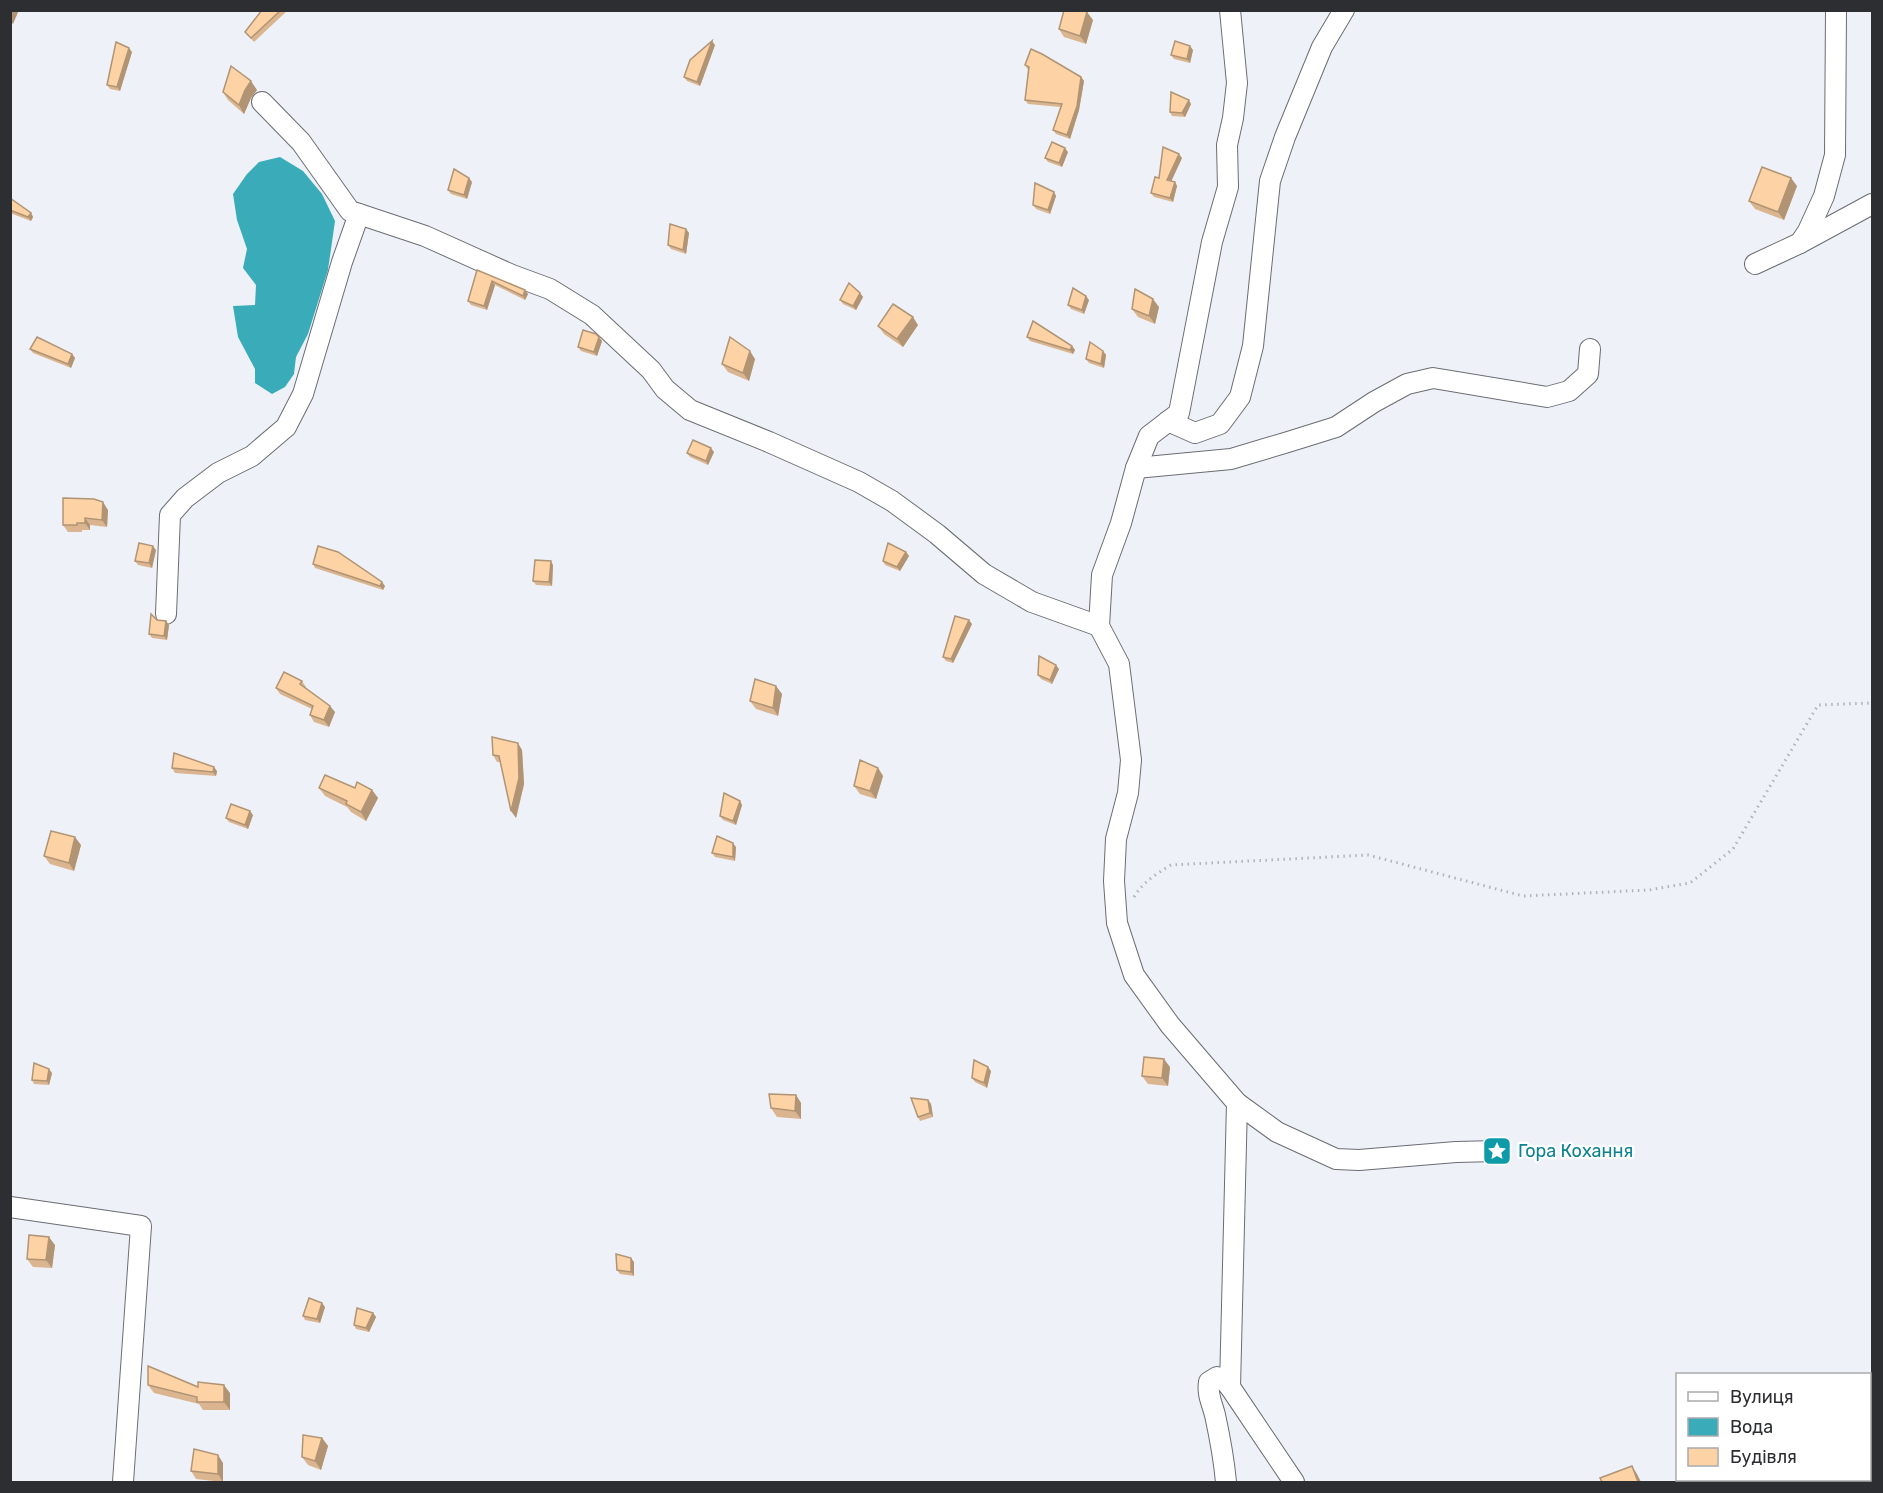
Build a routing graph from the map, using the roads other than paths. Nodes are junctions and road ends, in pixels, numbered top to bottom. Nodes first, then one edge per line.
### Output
1 (1230, 10) edge
2 (1344, 10) edge
3 (1836, 10) edge
4 (262, 102) dead end
5 (1872, 204) edge
6 (359, 214) junction
7 (1800, 243) junction
8 (1755, 264) dead end
9 (1590, 349) dead end
10 (1168, 421) junction
11 (1137, 468) junction
12 (166, 614) dead end
13 (1099, 626) junction
14 (1237, 1103) junction
15 (1497, 1151) dead end
16 (10, 1207) edge
17 (1226, 1383) junction
18 (123, 1482) edge
19 (1226, 1482) edge
20 (1294, 1482) edge

1 - 10 street
2 - 10 street
3 - 7 street
4 - 6 street
5 - 7 street
6 - 12 street
6 - 13 street
7 - 8 street
9 - 11 street
10 - 11 street
11 - 13 street
13 - 14 street
14 - 15 street
14 - 17 street
16 - 18 street
17 - 19 street
17 - 20 street

